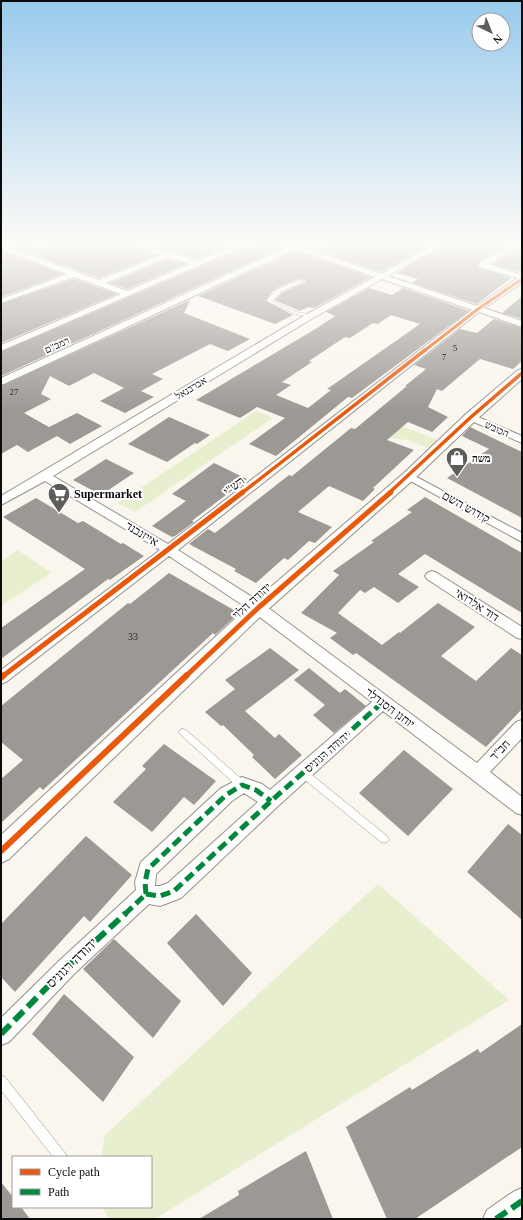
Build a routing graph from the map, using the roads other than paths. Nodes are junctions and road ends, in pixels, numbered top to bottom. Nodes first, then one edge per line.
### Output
1 (10, 299) edge
2 (116, 299) edge
3 (181, 299) edge
4 (270, 299) edge
5 (340, 299) edge
6 (450, 299) edge
7 (492, 299) edge
8 (2, 302) dead end
9 (478, 309) junction
10 (310, 316) junction
11 (522, 324) edge
12 (1, 348) edge
13 (522, 373) edge
14 (1, 382) edge
15 (471, 417) junction
16 (522, 440) edge
17 (45, 476) junction
18 (409, 476) junction
19 (1, 501) edge
20 (522, 538) edge
21 (169, 550) junction
22 (432, 576) dead end
23 (258, 608) junction
24 (522, 634) edge
25 (1, 678) edge
26 (383, 702) junction
27 (522, 728) edge
28 (183, 732) dead end
29 (304, 773) junction
30 (478, 774) junction
31 (242, 785) junction
32 (271, 801) junction
33 (522, 807) edge
34 (384, 839) dead end
35 (1, 851) edge
36 (146, 894) junction
37 (1, 1034) edge
38 (1, 1080) edge
39 (60, 1156) edge
40 (522, 1201) edge
41 (496, 1219) edge

1 - 8 street
2 - 12 street
3 - 14 street, רמב"ם
4 - 10 lane
5 - 10 street, אברבנאל
6 - 9 street
7 - 9 street, רש"י
9 - 11 street
9 - 21 street, רש"י
10 - 17 street, אברבנאל
13 - 15 street, יהודה הלוי
15 - 16 street, הכובש
15 - 18 street, יהודה הלוי
17 - 19 street, אברבנאל
17 - 21 street, אייזנבנד
18 - 20 street, קידוש השם
18 - 23 street, יהודה הלוי
21 - 23 street, אייזנבנד
21 - 25 street, רש"י
22 - 24 street, דוד אלרואי
23 - 26 street, יוחנן הסנדלר
23 - 35 street, יהודה הלוי
26 - 29 street, יהודה רגוניס
26 - 30 street, יוחנן הסנדלר
27 - 30 street, חב"ד
28 - 31 lane
29 - 32 street, יהודה רגוניס
29 - 34 lane
30 - 33 street, יוחנן הסנדלר
31 - 32 street
31 - 36 street
32 - 36 street, יהודה רגוניס
36 - 37 street, יהודה רגוניס
38 - 39 lane
40 - 41 street

